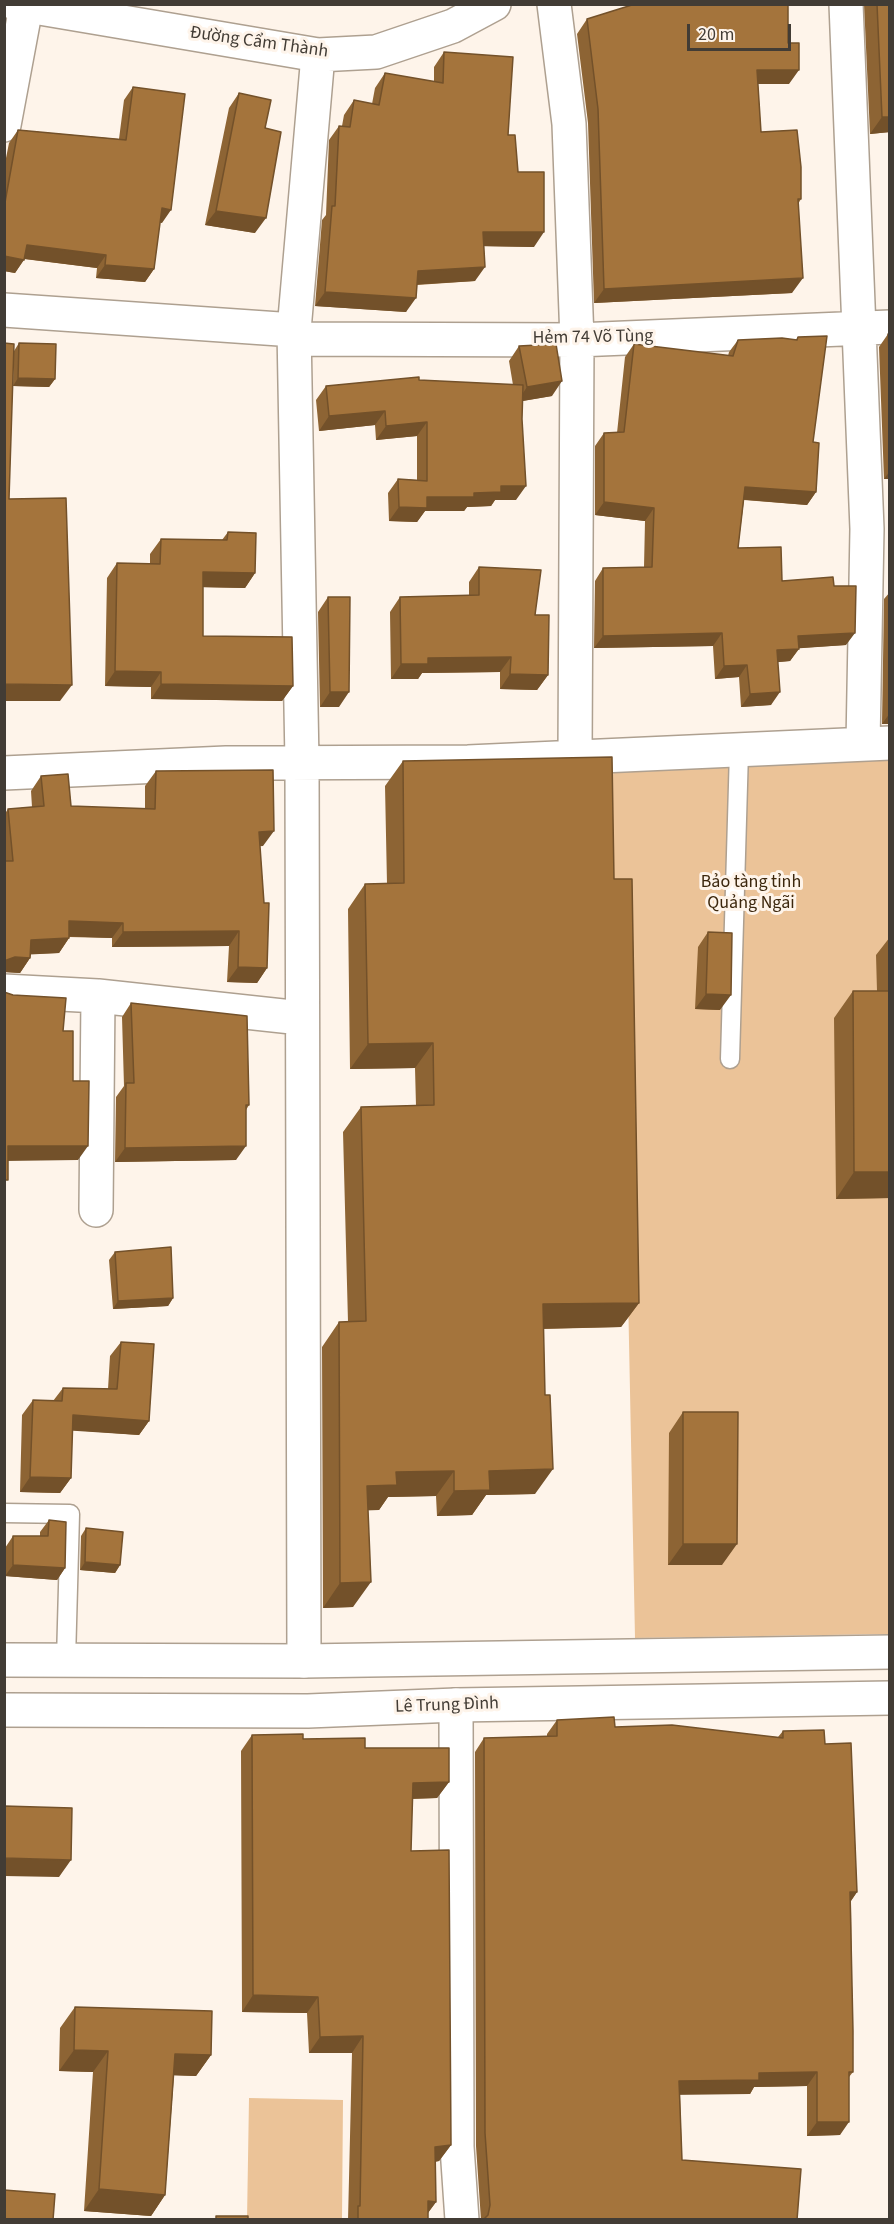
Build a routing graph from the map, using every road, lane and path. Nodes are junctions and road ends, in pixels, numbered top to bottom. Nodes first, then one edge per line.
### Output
1 (494, 4) edge
2 (554, 4) edge
3 (846, 4) edge
4 (21, 6) edge
5 (318, 55) junction
6 (4, 125) edge
7 (4, 310) edge
8 (874, 328) edge
9 (295, 335) junction
10 (577, 340) junction
11 (876, 743) edge
12 (739, 751) junction
13 (574, 756) junction
14 (302, 762) junction
15 (4, 773) edge
16 (4, 991) edge
17 (98, 996) junction
18 (301, 1018) junction
19 (730, 1059) dead end
20 (96, 1210) dead end
21 (4, 1513) edge
22 (890, 1652) edge
23 (4, 1660) edge
24 (66, 1660) junction
25 (304, 1661) junction
26 (890, 1698) edge
27 (456, 1705) junction
28 (4, 1710) edge
29 (308, 1711) junction
30 (462, 2220) edge

1 - 5 street, Đường Cẩm Thành
2 - 10 street
3 - 8 street
4 - 5 street, Đường Cẩm Thành
4 - 6 street
5 - 9 street
7 - 9 street, Hẻm 74 Võ Tùng
8 - 10 street, Hẻm 74 Võ Tùng
8 - 11 street
9 - 10 street, Hẻm 74 Võ Tùng
9 - 14 street
10 - 13 street
11 - 12 street
12 - 13 street
12 - 19 lane
13 - 14 street
14 - 15 street
14 - 18 street
16 - 17 street
17 - 18 street
17 - 20 street
18 - 25 street
21 - 24 lane
22 - 25 street
23 - 24 street
24 - 25 street
25 - 29 street
26 - 27 street, Lê Trung Đình
27 - 29 street, Lê Trung Đình
27 - 30 street
28 - 29 street, Lê Trung Đình

